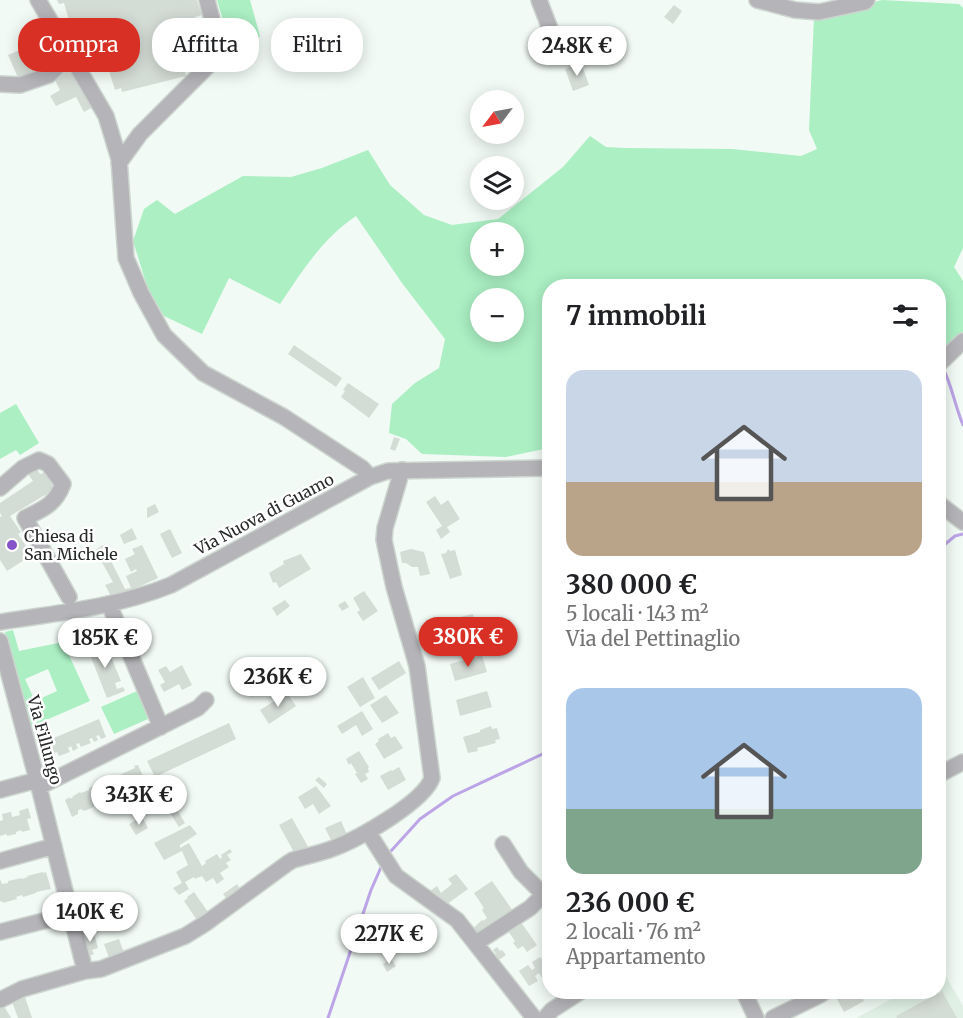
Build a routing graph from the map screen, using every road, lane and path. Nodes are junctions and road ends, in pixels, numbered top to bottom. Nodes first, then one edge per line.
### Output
1 (38, 0) edge
2 (207, 0) edge
3 (539, 0) edge
4 (757, 0) edge
5 (867, 0) edge
6 (48, 18) edge
7 (554, 39) dead end
8 (53, 72) edge
9 (80, 72) edge
10 (0, 84) edge
11 (119, 163) junction
12 (963, 341) edge
13 (946, 357) edge
14 (542, 468) edge
15 (402, 470) junction
16 (370, 477) junction
17 (0, 488) edge
18 (946, 508) edge
19 (963, 522) edge
20 (69, 597) dead end
21 (109, 604) junction
22 (0, 622) edge
23 (0, 641) edge
24 (206, 700) dead end
25 (161, 727) junction
26 (963, 762) edge
27 (946, 771) edge
28 (38, 783) junction
29 (0, 790) edge
30 (368, 832) junction
31 (503, 844) dead end
32 (54, 846) junction
33 (0, 861) edge
34 (70, 914) junction
35 (0, 932) edge
36 (476, 943) junction
37 (84, 971) junction
38 (569, 999) edge
39 (747, 999) edge
40 (812, 999) edge
41 (0, 1000) edge
42 (534, 1018) edge
43 (545, 1018) edge
44 (756, 1018) edge
45 (773, 1018) edge

1 - 6 street
2 - 11 street
3 - 7 street
4 - 5 street
8 - 10 street
9 - 11 street
11 - 16 street
12 - 13 street
14 - 15 street, Via Nuova di Guamo
15 - 16 street, Via Nuova di Guamo
15 - 30 street
16 - 21 street, Via Nuova di Guamo
17 - 20 street
18 - 19 street
21 - 22 street, Via Nuova di Guamo
21 - 25 street
23 - 28 street, Via Fillungo
24 - 25 street
25 - 28 street
26 - 27 street
28 - 29 street
28 - 32 street, Via Fillungo
30 - 36 street
30 - 37 street
31 - 36 street
32 - 33 street
32 - 34 street, Via Fillungo
34 - 35 street
34 - 37 street, Via Fillungo
36 - 42 street
37 - 41 street
38 - 43 street
39 - 44 street
40 - 45 street

